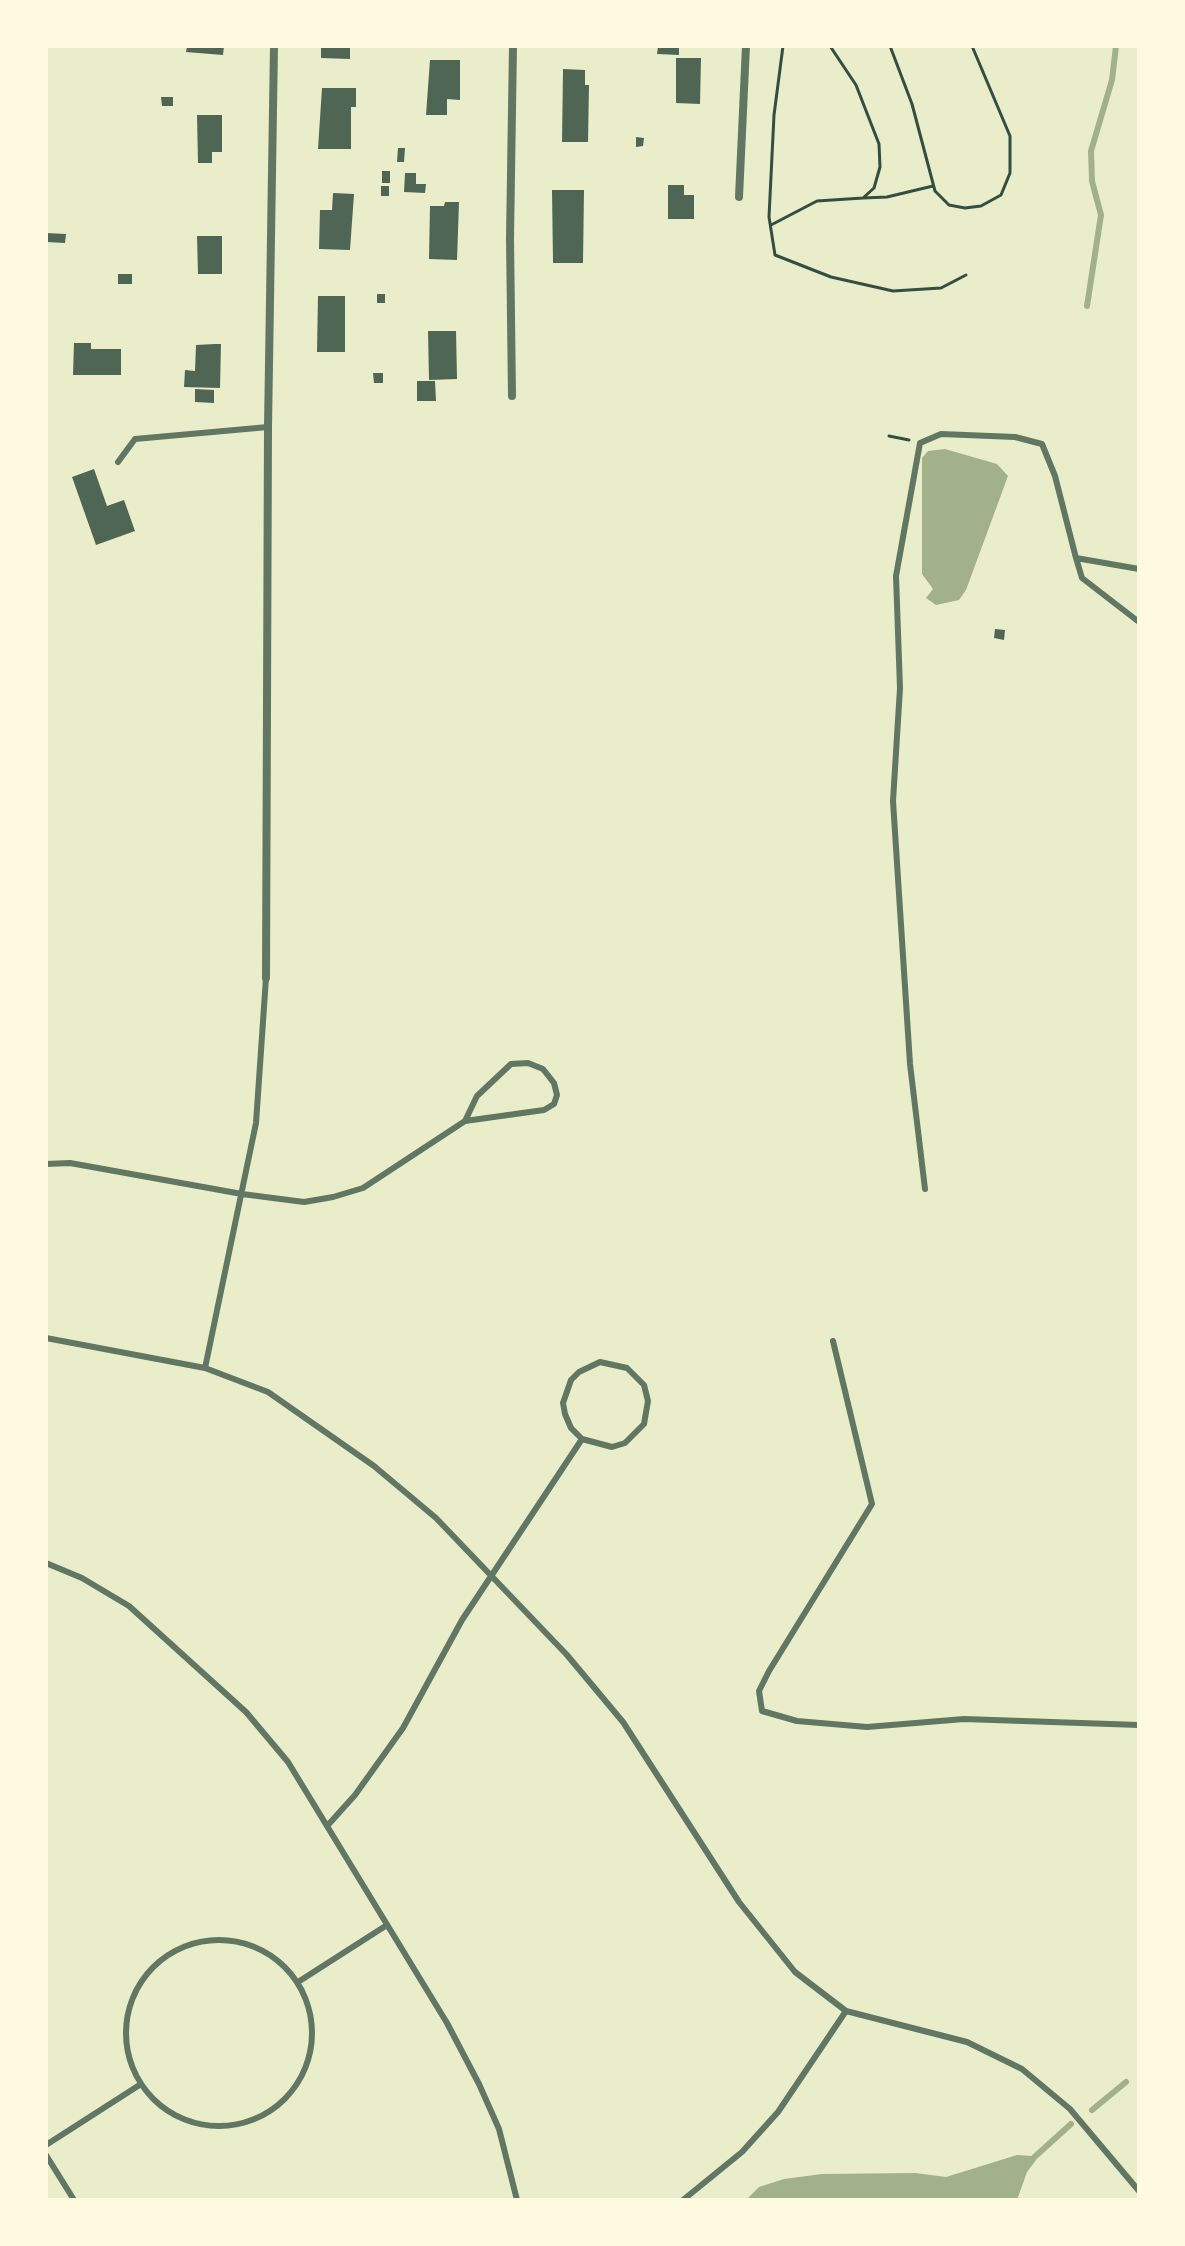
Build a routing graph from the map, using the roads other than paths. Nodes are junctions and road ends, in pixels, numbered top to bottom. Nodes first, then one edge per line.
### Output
1 (274, 46) edge
2 (513, 46) edge
3 (746, 46) edge
4 (739, 197) dead end
5 (512, 396) dead end
6 (268, 427) junction
7 (118, 462) dead end
8 (1076, 558) junction
9 (1139, 569) edge
10 (1139, 622) edge
11 (266, 978) joint
12 (465, 1121) junction
13 (46, 1164) edge
14 (925, 1189) dead end
15 (242, 1194) junction
16 (46, 1338) edge
17 (833, 1341) dead end
18 (205, 1368) junction
19 (582, 1439) junction
20 (46, 1563) edge
21 (492, 1572) junction
22 (1139, 1725) edge
23 (328, 1825) junction
24 (387, 1925) junction
25 (298, 1982) junction
26 (846, 2011) junction
27 (141, 2084) junction
28 (46, 2145) edge
29 (46, 2155) edge
30 (1139, 2191) edge
31 (74, 2200) edge
32 (517, 2200) edge
33 (683, 2200) edge

1 - 6 street
2 - 5 street
3 - 4 street
6 - 7 lane
6 - 11 street
8 - 9 lane
8 - 10 lane
8 - 14 lane
11 - 15 lane
12 - 12 lane
12 - 15 lane
13 - 15 lane
15 - 18 lane
16 - 18 lane
17 - 22 lane
18 - 21 lane
19 - 19 lane
19 - 21 lane
20 - 23 lane
21 - 23 lane
21 - 26 lane
23 - 24 lane
24 - 25 lane
24 - 32 lane
25 - 27 lane
25 - 27 lane
26 - 30 lane
26 - 33 lane
27 - 28 lane
29 - 31 lane

